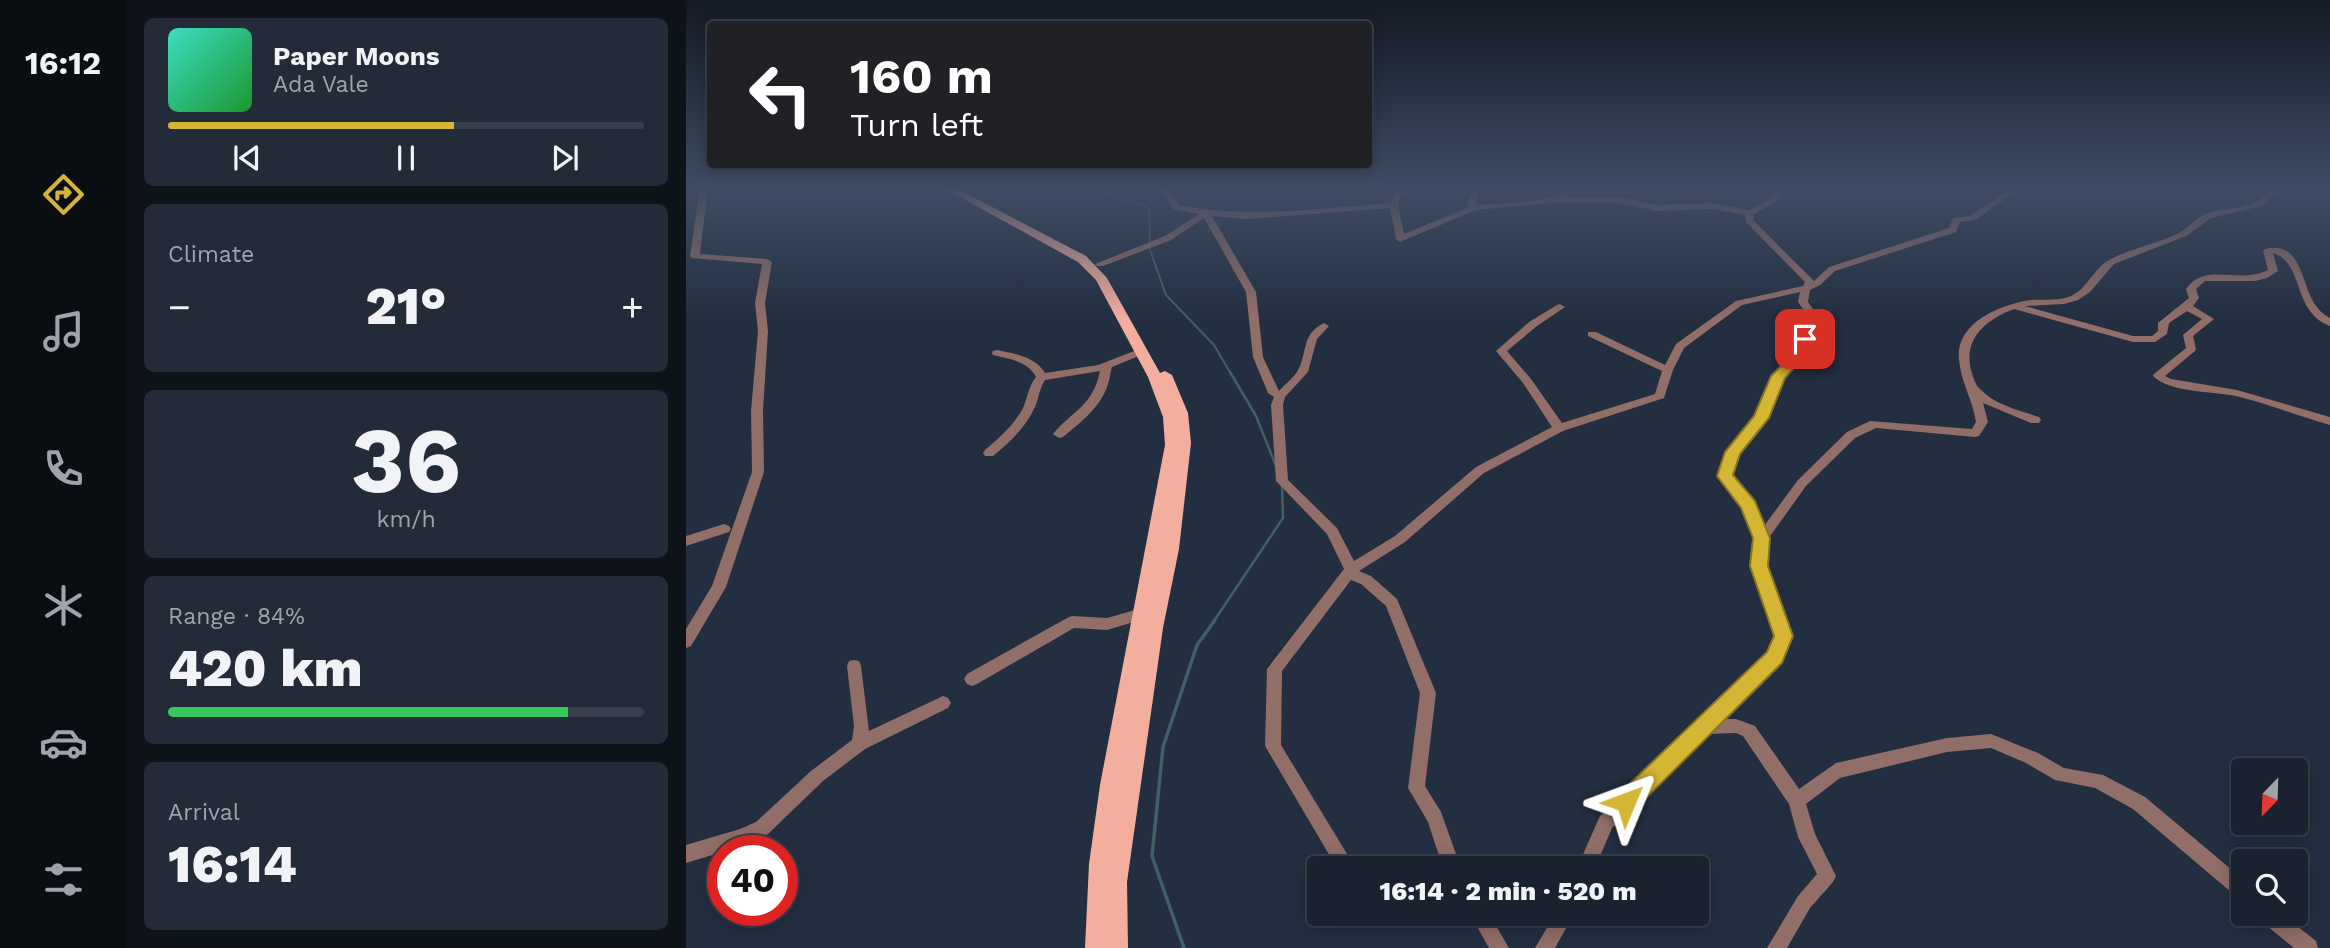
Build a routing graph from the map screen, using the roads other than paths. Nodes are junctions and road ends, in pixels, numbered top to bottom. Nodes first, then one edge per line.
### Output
1 (695, 231) edge
2 (1030, 231) edge
3 (1042, 231) edge
4 (1178, 231) edge
5 (1216, 231) edge
6 (1399, 231) edge
7 (1419, 231) edge
8 (1760, 231) edge
9 (1949, 231) edge
10 (2187, 231) edge
11 (690, 259) edge
12 (1100, 264) junction
13 (1806, 288) junction
14 (2012, 306) junction
15 (1560, 307) dead end
16 (2187, 307) junction
17 (2330, 323) edge
18 (1324, 326) dead end
19 (1592, 334) dead end
20 (1142, 351) junction
21 (997, 353) dead end
22 (1108, 364) junction
23 (1668, 370) junction
24 (1041, 377) junction
25 (1974, 389) junction
26 (1280, 396) junction
27 (2035, 420) dead end
28 (2330, 421) edge
29 (1559, 428) junction
30 (1059, 434) dead end
31 (989, 453) dead end
32 (724, 529) dead end
33 (1762, 538) junction
34 (686, 541) edge
35 (1352, 569) junction
36 (1142, 614) junction
37 (686, 642) edge
38 (854, 666) dead end
39 (972, 679) dead end
40 (943, 703) dead end
41 (1704, 727) junction
42 (859, 744) junction
43 (1797, 801) junction
44 (686, 854) edge
45 (1339, 856) edge
46 (1448, 856) edge
47 (1591, 856) edge
48 (2231, 881) edge
49 (1486, 926) edge
50 (1558, 926) edge
51 (2282, 926) edge
52 (1097, 948) edge
53 (1116, 948) edge
54 (1500, 948) edge
55 (1544, 948) edge
56 (1776, 948) edge
57 (2309, 948) edge

1 - 11 street
2 - 20 main road
3 - 12 main road
4 - 12 street
5 - 26 street
6 - 7 street
8 - 13 street
9 - 13 street
10 - 14 street
11 - 37 street
12 - 53 main road
13 - 23 street
13 - 33 street
14 - 16 street
14 - 25 street
15 - 29 street
16 - 17 street
16 - 28 street
18 - 26 street
19 - 23 street
20 - 22 street
20 - 36 main road
21 - 24 street
22 - 24 street
22 - 30 street
23 - 29 street
24 - 31 street
25 - 27 street
25 - 33 street
26 - 35 street
29 - 35 street
32 - 34 street
33 - 41 street
35 - 45 street
35 - 46 street
36 - 39 street
36 - 52 main road
38 - 42 street
40 - 42 street
41 - 43 street
41 - 47 street
42 - 44 street
43 - 48 street
43 - 56 street
49 - 54 street
50 - 55 street
51 - 57 street

